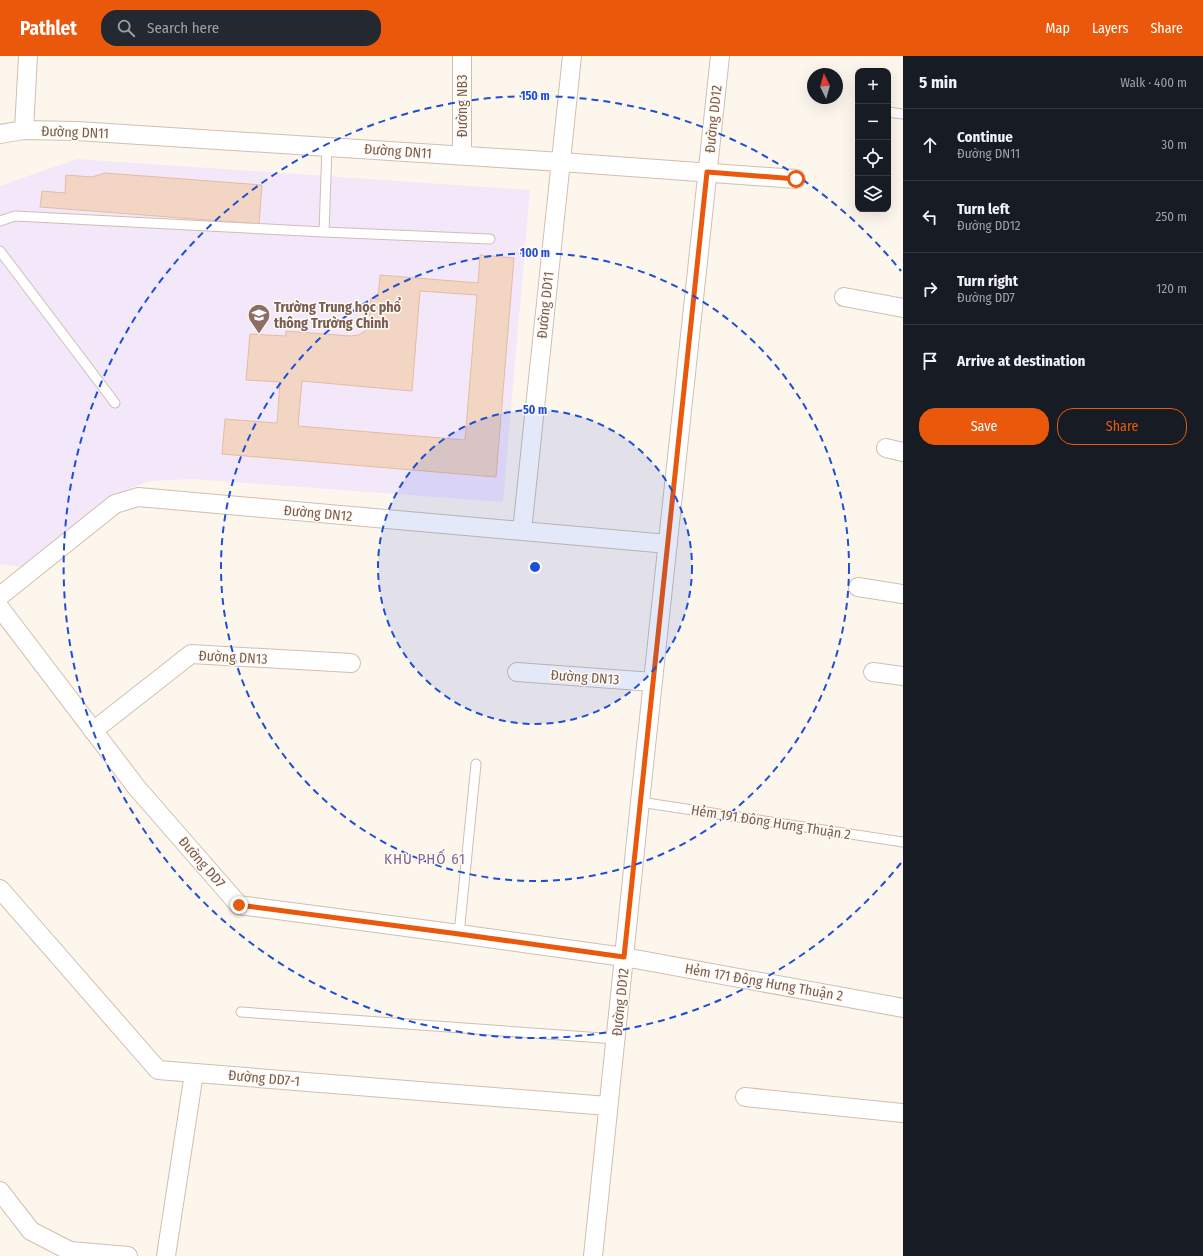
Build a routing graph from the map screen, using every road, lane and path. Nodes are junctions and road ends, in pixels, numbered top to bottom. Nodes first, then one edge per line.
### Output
1 (28, 56) edge
2 (462, 56) edge
3 (572, 56) edge
4 (720, 56) edge
5 (891, 112) edge
6 (903, 114) edge
7 (24, 130) junction
8 (0, 134) edge
9 (328, 147) junction
10 (462, 156) junction
11 (561, 162) junction
12 (707, 172) junction
13 (796, 179) dead end
14 (0, 221) edge
15 (324, 232) junction
16 (490, 239) dead end
17 (0, 251) edge
18 (844, 297) dead end
19 (903, 308) edge
20 (115, 403) dead end
21 (522, 531) junction
22 (668, 544) junction
23 (858, 587) dead end
24 (903, 594) edge
25 (0, 596) edge
26 (0, 608) edge
27 (351, 664) dead end
28 (517, 672) dead end
29 (873, 672) dead end
30 (903, 676) edge
31 (653, 682) junction
32 (93, 731) junction
33 (476, 764) dead end
34 (640, 802) junction
35 (903, 842) edge
36 (0, 889) edge
37 (459, 934) junction
38 (624, 957) junction
39 (903, 1008) edge
40 (241, 1012) dead end
41 (616, 1039) junction
42 (194, 1073) junction
43 (745, 1097) dead end
44 (608, 1106) junction
45 (903, 1113) edge
46 (0, 1192) edge
47 (67, 1253) edge
48 (128, 1256) edge
49 (166, 1256) edge
50 (593, 1256) edge

1 - 7 street
2 - 10 street, Đường NB3
3 - 11 street, Đường DD11
4 - 12 street, Đường DD12
5 - 6 lane
7 - 8 street, Đường DN11
7 - 9 street, Đường DN11
9 - 10 street, Đường DN11
9 - 15 lane
10 - 11 street, Đường DN11
11 - 12 street, Đường DN11
11 - 21 street, Đường DD11
12 - 13 street, Đường DN11
12 - 22 street, Đường DD12
14 - 15 lane
15 - 16 lane
17 - 20 lane
18 - 19 street
21 - 22 street, Đường DN12
21 - 25 street, Đường DN12
22 - 31 street, Đường DD12
23 - 24 street
26 - 32 street, Đường DD7
27 - 32 street, Đường DN13
28 - 31 street, Đường DN13
29 - 30 street
31 - 34 street, Đường DD12
32 - 37 street, Đường DD7
33 - 37 lane
34 - 35 lane, Hẻm 191 Đông Hưng Thuận 2
34 - 38 street, Đường DD12
36 - 42 street, Đường DD7-1
37 - 38 street, Đường DD7
38 - 39 street, Hẻm 171 Đông Hưng Thuận 2
38 - 41 street, Đường DD12
40 - 41 lane
41 - 44 street, Đường DD12
42 - 44 street, Đường DD7-1
42 - 49 street
43 - 45 street
44 - 50 street, Đường DD12
46 - 47 street
47 - 48 street

